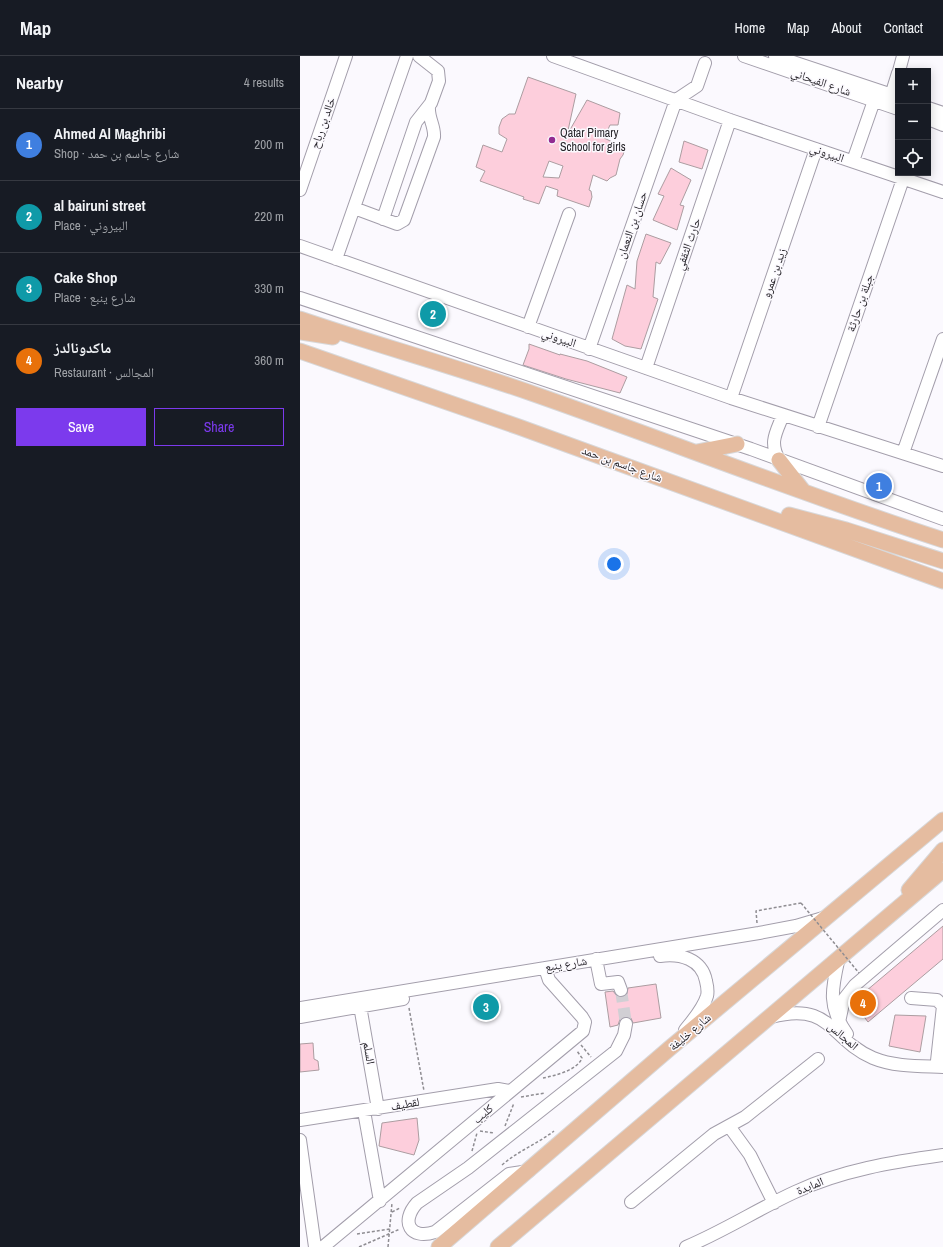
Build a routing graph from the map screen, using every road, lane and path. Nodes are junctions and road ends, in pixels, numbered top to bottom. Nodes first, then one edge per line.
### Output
1 (346, 56) edge
2 (407, 56) edge
3 (419, 56) edge
4 (553, 56) edge
5 (744, 56) edge
6 (775, 56) edge
7 (903, 56) edge
8 (705, 63) dead end
9 (899, 68) edge
10 (876, 96) junction
11 (676, 100) junction
12 (894, 102) edge
13 (429, 107) junction
14 (931, 109) edge
15 (943, 113) edge
16 (730, 120) junction
17 (931, 120) edge
18 (943, 125) edge
19 (816, 149) junction
20 (853, 161) junction
21 (903, 179) junction
22 (300, 190) edge
23 (943, 192) edge
24 (354, 208) junction
25 (569, 214) dead end
26 (383, 219) junction
27 (300, 246) edge
28 (336, 259) junction
29 (300, 298) edge
30 (300, 318) edge
31 (528, 327) junction
32 (300, 332) edge
33 (943, 339) edge
34 (364, 341) junction
35 (589, 349) junction
36 (300, 351) edge
37 (646, 368) junction
38 (731, 398) junction
39 (783, 415) junction
40 (818, 427) junction
41 (774, 436) junction
42 (744, 447) junction
43 (697, 452) junction
44 (903, 453) junction
45 (779, 460) junction
46 (943, 466) edge
47 (804, 492) junction
48 (703, 493) junction
49 (943, 519) edge
50 (942, 539) edge
51 (943, 561) edge
52 (943, 581) edge
53 (943, 820) edge
54 (943, 850) edge
55 (943, 870) edge
56 (896, 909) junction
57 (943, 910) edge
58 (756, 911) dead end
59 (830, 916) junction
60 (635, 956) junction
61 (839, 956) junction
62 (597, 962) junction
63 (545, 971) junction
64 (859, 973) dead end
65 (494, 980) junction
66 (855, 985) junction
67 (832, 986) junction
68 (621, 990) dead end
69 (407, 998) junction
70 (911, 998) dead end
71 (360, 1002) junction
72 (943, 1006) edge
73 (300, 1008) edge
74 (300, 1017) edge
75 (766, 1018) junction
76 (839, 1022) junction
77 (626, 1024) tunnel mouth
78 (670, 1048) junction
79 (818, 1059) dead end
80 (941, 1063) edge
81 (546, 1093) dead end
82 (512, 1097) junction
83 (426, 1100) junction
84 (378, 1109) junction
85 (364, 1111) junction
86 (300, 1120) edge
87 (483, 1126) dead end
88 (729, 1126) junction
89 (504, 1127) dead end
90 (477, 1130) junction
91 (495, 1134) dead end
92 (471, 1136) dead end
93 (300, 1140) edge
94 (943, 1155) edge
95 (468, 1168) junction
96 (529, 1171) junction
97 (386, 1202) junction
98 (631, 1202) dead end
99 (774, 1203) junction
100 (404, 1206) dead end
101 (392, 1212) junction
102 (403, 1228) dead end
103 (391, 1229) junction
104 (391, 1232) junction
105 (356, 1234) dead end
106 (316, 1247) edge
107 (323, 1247) edge
108 (360, 1247) edge
109 (389, 1247) edge
110 (439, 1247) edge
111 (498, 1247) edge
112 (686, 1247) edge

1 - 22 street, خالد بن رباح
2 - 24 street
3 - 13 street
4 - 11 street, البيروني
5 - 10 street, شارع الفيحاني
6 - 10 street, شارع الفيحاني
7 - 9 street
8 - 11 street
10 - 12 street, شارع الفيحاني
10 - 20 street, البيروني
11 - 16 street, البيروني
11 - 35 street, حسان بن النعمان
13 - 26 street
13 - 26 street
14 - 15 street
16 - 19 street, البيروني
16 - 37 street, حارث الثقفي
17 - 18 street
19 - 20 street, البيروني
19 - 38 street, زيد بن عمرو
20 - 21 street, البيروني
21 - 23 street, البيروني
21 - 40 street, جبلة بن حارثة
24 - 26 street
24 - 28 street
25 - 31 street
27 - 28 street, البيروني
28 - 31 street, البيروني
29 - 42 street
30 - 34 main road
31 - 35 street, البيروني
32 - 34 main road
33 - 44 street
34 - 43 main road
35 - 37 street, البيروني
36 - 48 main road, شارع جاسم بن حمد
37 - 38 street, البيروني
38 - 39 street, البيروني
39 - 40 street, البيروني
39 - 41 street
40 - 44 street, البيروني
41 - 42 street
41 - 45 street
42 - 43 main road
42 - 45 street
43 - 47 main road
44 - 46 street, البيروني
45 - 47 main road
45 - 49 street
47 - 50 main road
48 - 51 main road
48 - 52 main road, شارع جاسم بن حمد
53 - 59 main road, شارع خليفة
54 - 56 main road
55 - 56 main road
56 - 61 main road
57 - 66 street
58 - 64 path, bridge
59 - 60 street, شارع ينبع
59 - 78 main road, شارع خليفة
60 - 62 street, شارع ينبع
60 - 78 street, شارع ينبع
61 - 67 street, المجالس
61 - 75 main road
62 - 63 street, شارع ينبع
62 - 68 street
63 - 65 street, شارع ينبع
63 - 82 street, كليب
65 - 69 street, شارع ينبع
65 - 71 street, شارع ينبع
66 - 67 street
66 - 76 street
67 - 76 street, المجالس
69 - 71 street, شارع ينبع
69 - 83 path
70 - 72 street
71 - 73 street, شارع ينبع
71 - 74 street, شارع ينبع
71 - 84 street, السلم
72 - 80 street
75 - 80 street, المجالس
75 - 111 main road
76 - 80 street, المجالس
77 - 95 street
78 - 96 main road, شارع خليفة
79 - 88 street
81 - 82 path
82 - 83 street, لقطيف
82 - 89 path
82 - 97 street, كليب
83 - 84 street, لقطيف
84 - 85 street, لقطيف
85 - 86 street, لقطيف
85 - 97 street
87 - 90 path
88 - 98 street
88 - 99 street
90 - 91 path
90 - 92 path
90 - 95 path
93 - 106 street
94 - 99 street, المايدة
95 - 96 street
96 - 110 main road, شارع خليفة
97 - 101 path
97 - 107 street, كليب
99 - 112 street, المايدة
100 - 101 path
101 - 103 path
102 - 104 path
103 - 104 path
103 - 105 path
104 - 108 path
104 - 109 path

